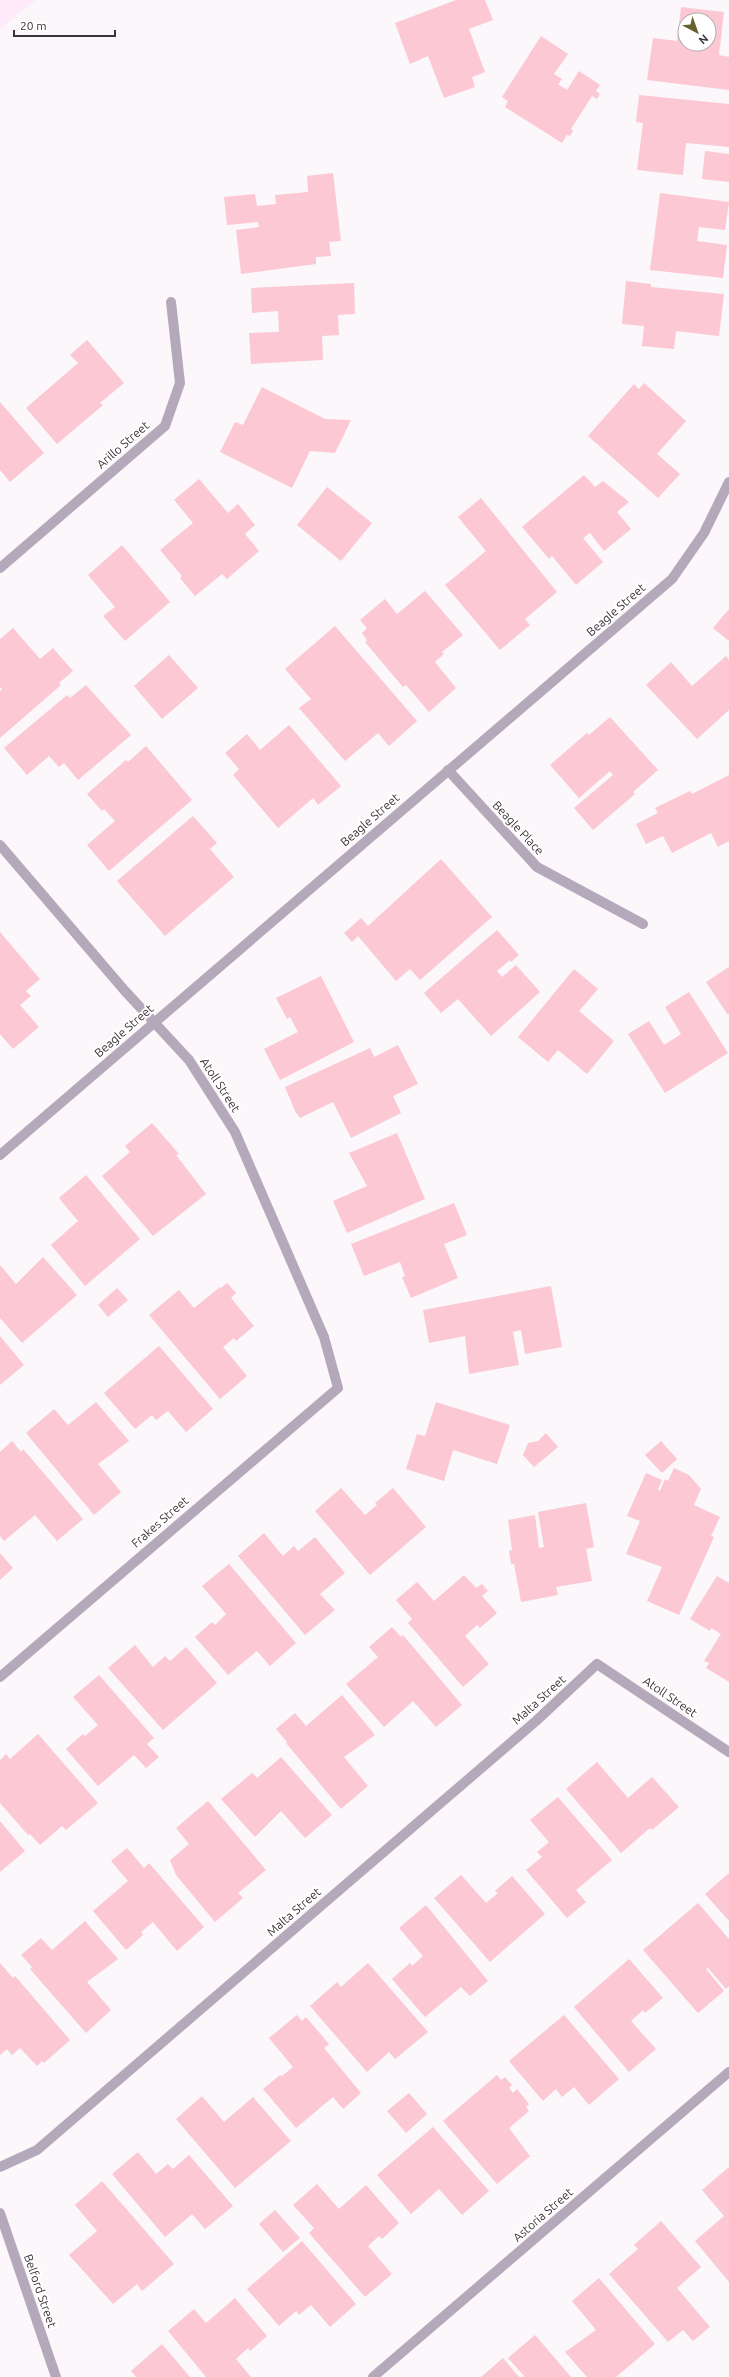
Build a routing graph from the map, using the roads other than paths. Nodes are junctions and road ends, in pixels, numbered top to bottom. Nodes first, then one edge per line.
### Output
1 (171, 302) dead end
2 (729, 482) edge
3 (0, 568) edge
4 (448, 770) junction
5 (0, 845) edge
6 (643, 924) dead end
7 (154, 1023) junction
8 (0, 1155) edge
9 (338, 1388) joint
10 (597, 1664) joint
11 (0, 1677) edge
12 (729, 1752) edge
13 (729, 2072) edge
14 (0, 2167) edge
15 (0, 2213) edge
16 (56, 2377) edge
17 (373, 2377) edge

1 - 3 street, Arillo Street
2 - 4 street, Beagle Street
4 - 6 street, Beagle Place
4 - 7 street, Beagle Street
5 - 7 street, Atoll Street
7 - 8 street, Beagle Street
7 - 9 street, Atoll Street
9 - 11 street, Frakes Street
10 - 12 street, Atoll Street
10 - 14 street, Malta Street
13 - 17 street, Astoria Street
15 - 16 street, Belford Street

